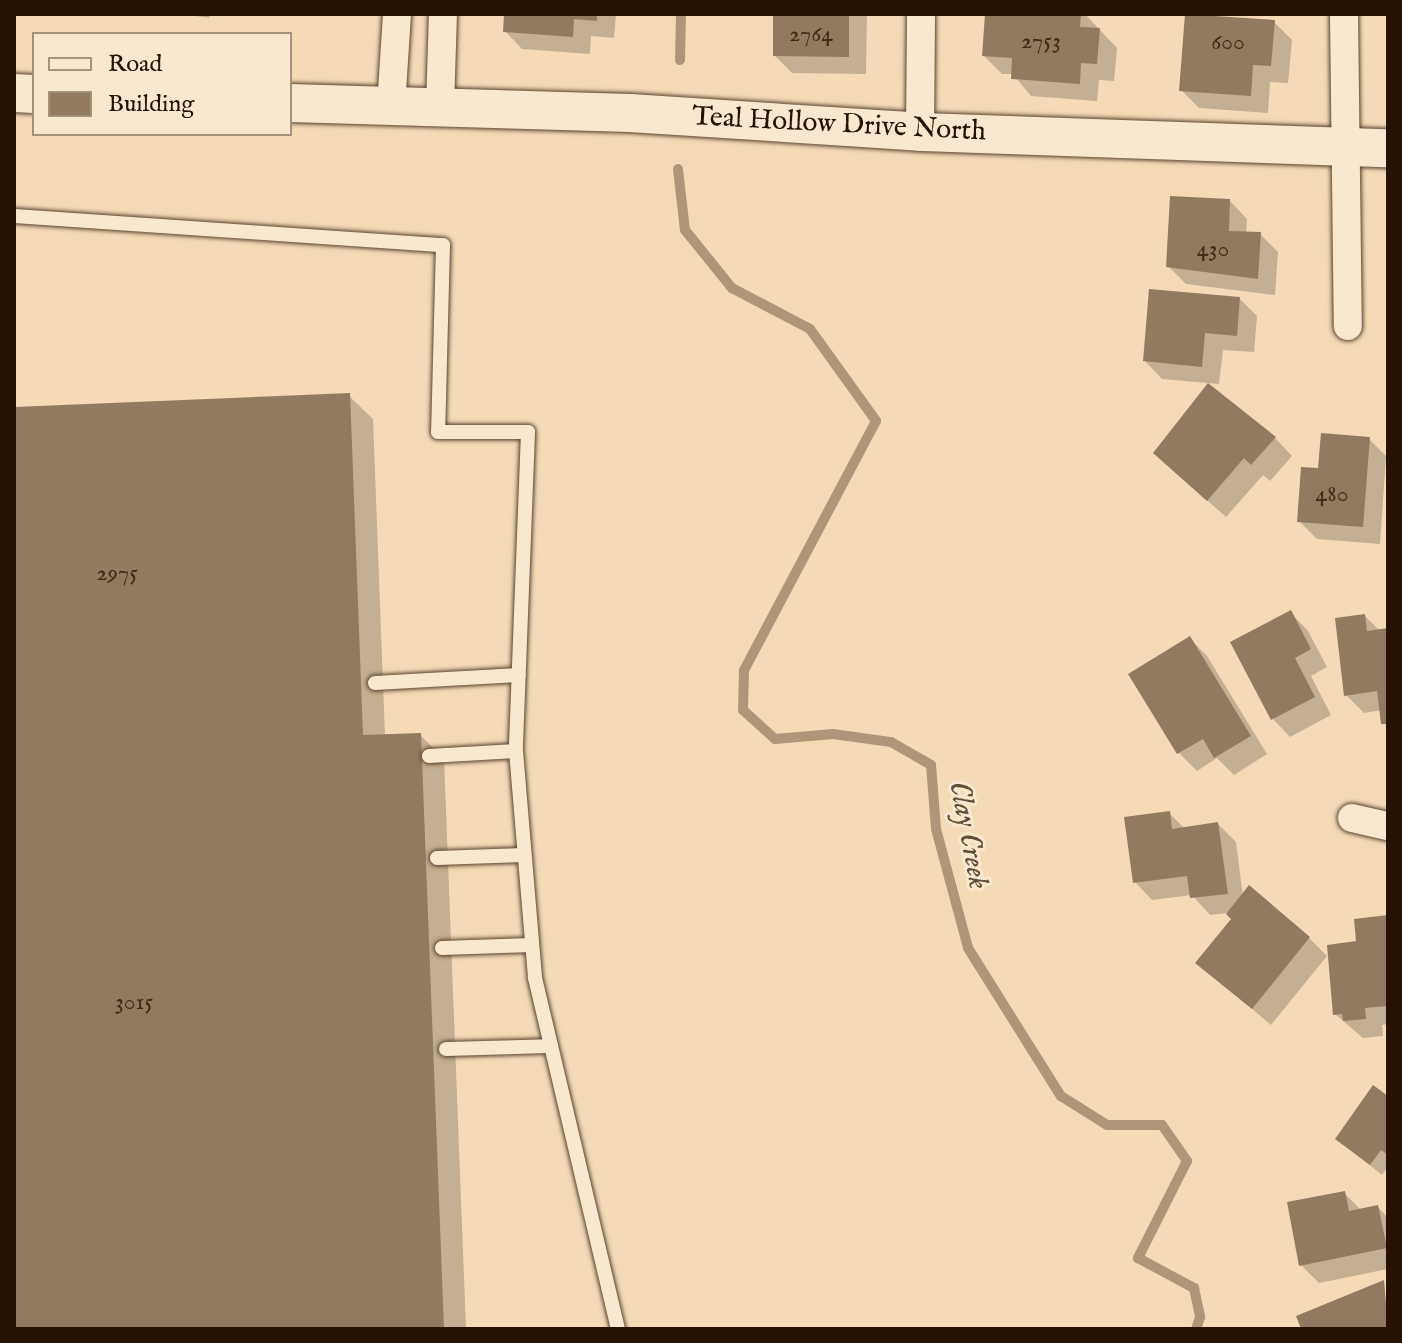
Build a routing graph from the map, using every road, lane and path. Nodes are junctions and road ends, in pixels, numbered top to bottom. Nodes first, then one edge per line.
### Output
1 (397, 14) edge
2 (443, 14) edge
3 (921, 14) edge
4 (1344, 14) edge
5 (292, 103) edge
6 (391, 107) junction
7 (440, 108) junction
8 (920, 132) junction
9 (1345, 147) junction
10 (1388, 148) edge
11 (14, 216) edge
12 (1348, 326) dead end
13 (519, 675) junction
14 (375, 683) dead end
15 (516, 751) junction
16 (429, 756) dead end
17 (1352, 818) dead end
18 (1388, 826) edge
19 (524, 855) junction
20 (437, 858) dead end
21 (532, 945) junction
22 (442, 948) dead end
23 (551, 1046) junction
24 (446, 1049) dead end
25 (618, 1329) edge

1 - 6 street
2 - 7 street
3 - 8 street
4 - 9 street
5 - 6 street, Teal Hollow Drive North
6 - 7 street, Teal Hollow Drive North
7 - 8 street, Teal Hollow Drive North
8 - 9 street, Teal Hollow Drive North
9 - 10 street, Teal Hollow Drive North
9 - 12 street
11 - 13 lane
13 - 14 lane
13 - 15 lane
15 - 16 lane
15 - 19 lane
17 - 18 street
19 - 20 lane
19 - 21 lane
21 - 22 lane
21 - 23 lane
23 - 24 lane
23 - 25 lane

